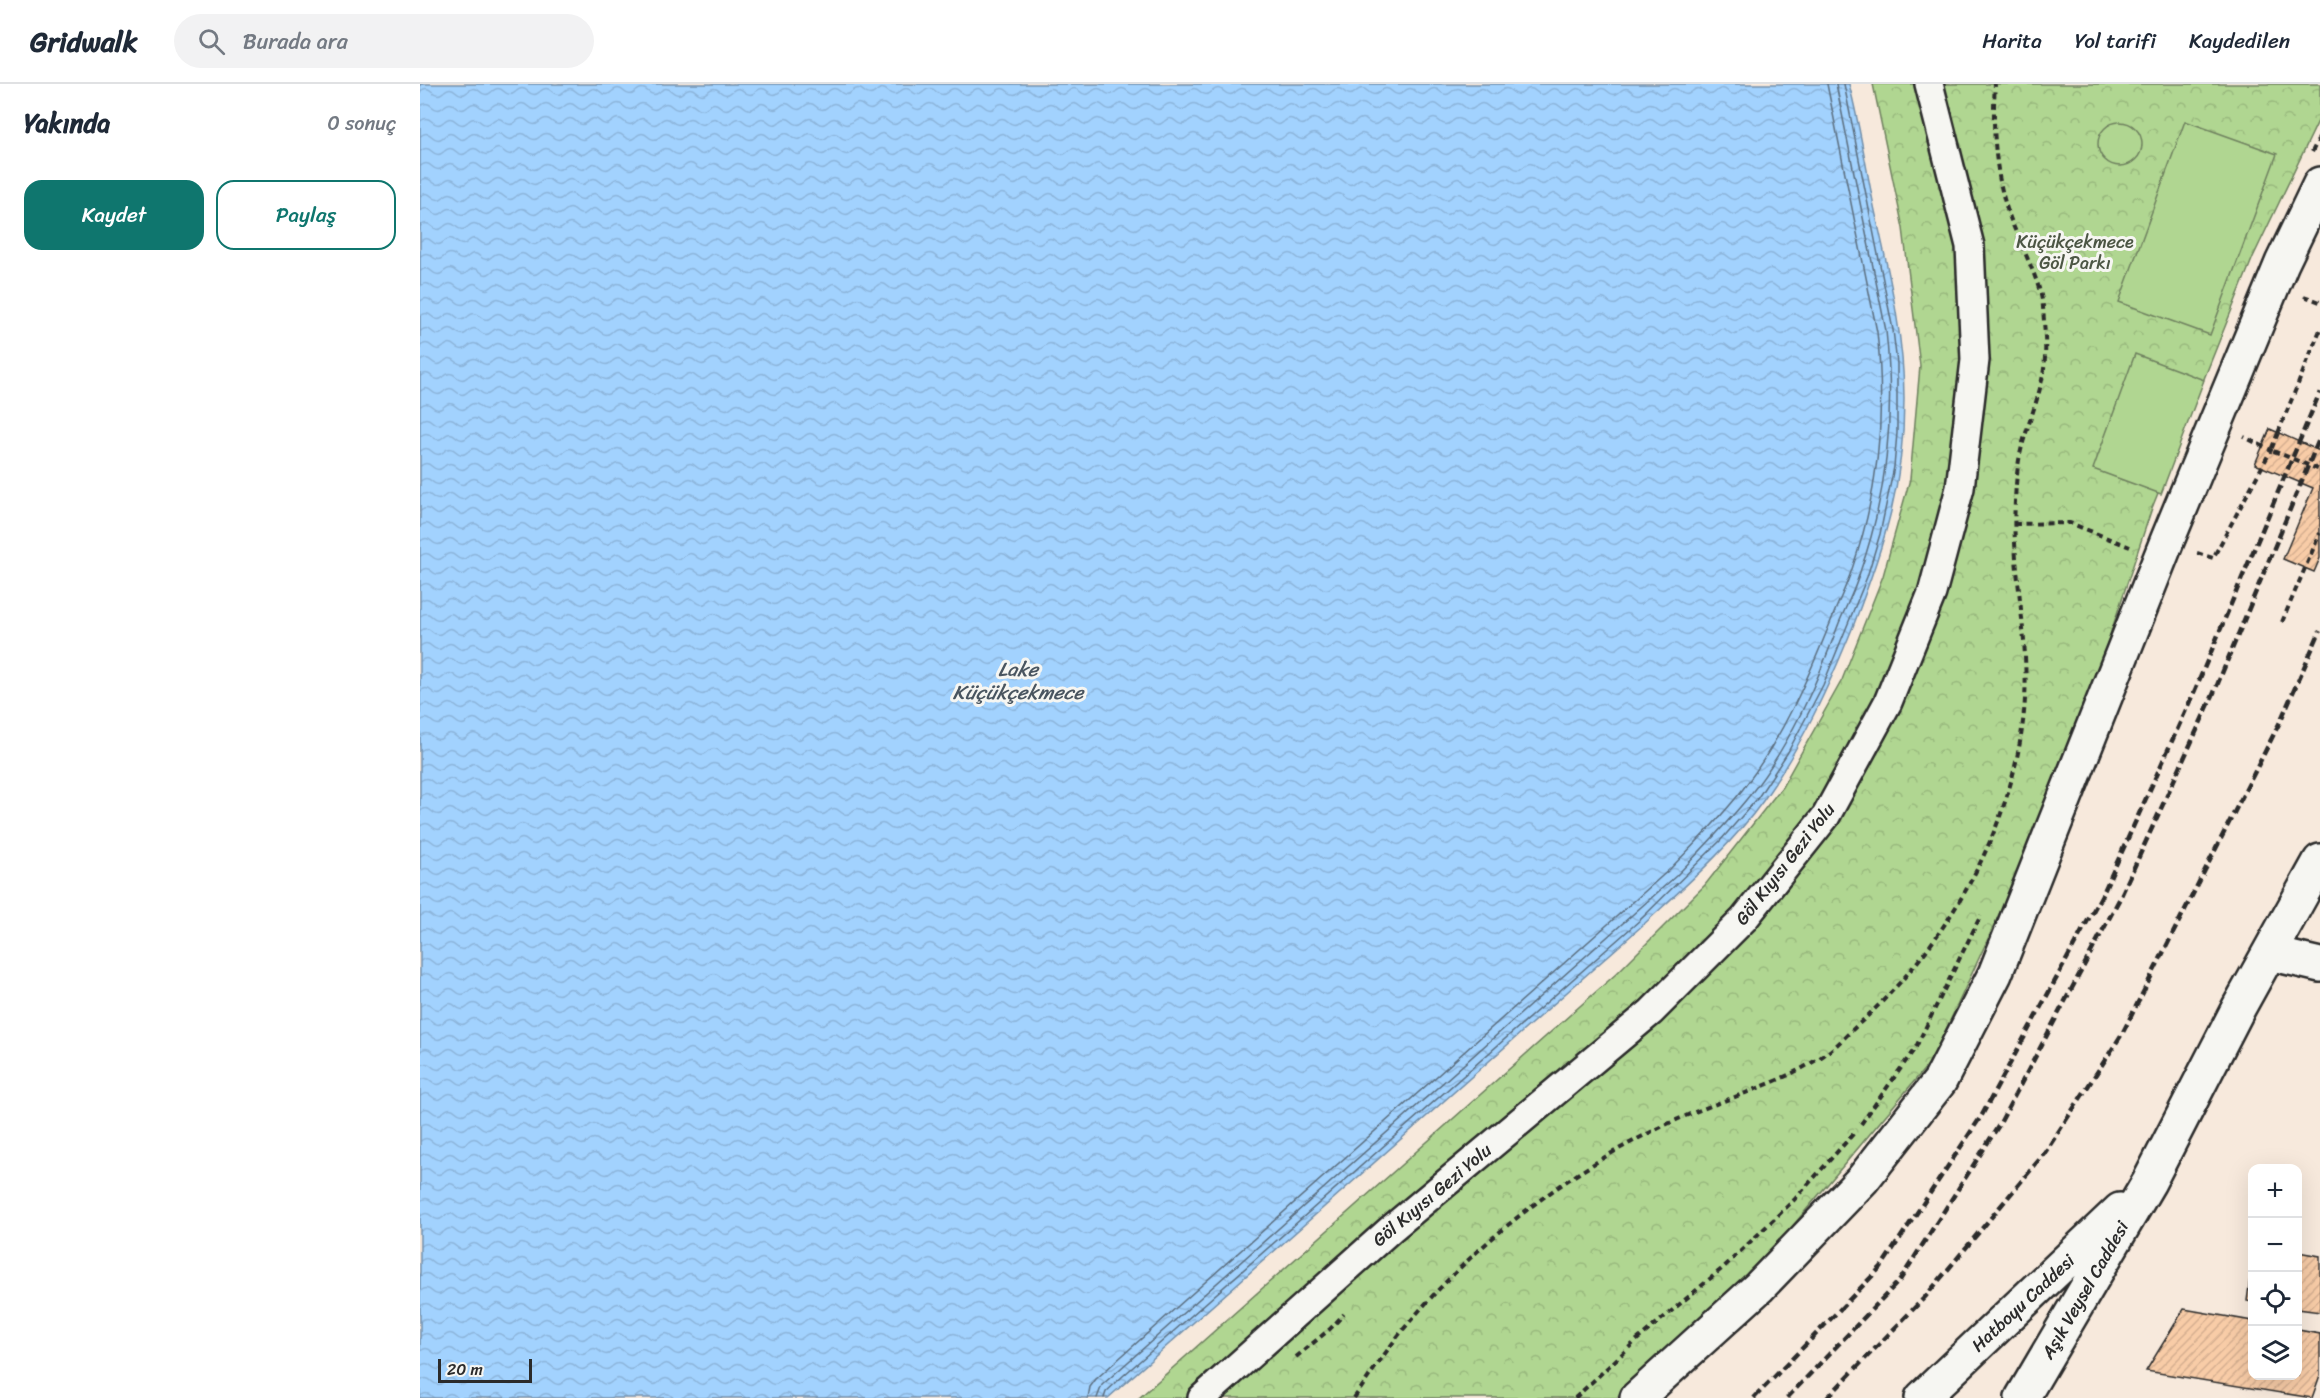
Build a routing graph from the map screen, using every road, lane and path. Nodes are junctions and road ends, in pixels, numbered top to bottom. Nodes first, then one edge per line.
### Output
1 (1929, 84) edge
2 (2320, 184) edge
3 (2320, 330) edge
4 (2264, 446) dead end
5 (2271, 450) junction
6 (2320, 470) edge
7 (2014, 524) dead end
8 (2320, 533) edge
9 (2133, 549) dead end
10 (2193, 551) dead end
11 (2282, 622) dead end
12 (2320, 861) edge
13 (1983, 912) dead end
14 (2270, 953) junction
15 (2320, 964) edge
16 (2149, 1182) junction
17 (1352, 1306) dead end
18 (1294, 1359) dead end
19 (1202, 1398) edge
20 (1575, 1398) edge
21 (1637, 1398) edge
22 (1922, 1398) edge
23 (2022, 1398) edge

1 - 19 street, Göl Kıyısı Gezi Yolu
2 - 21 street
3 - 5 path, bridge
4 - 5 path, bridge
5 - 6 path, bridge
5 - 10 path
7 - 9 path
8 - 11 path
12 - 14 street, Aşık Veysel Caddesi
13 - 20 path
14 - 15 street
14 - 16 street, Aşık Veysel Caddesi
16 - 22 street, Hatboyu Caddesi
16 - 23 street, Aşık Veysel Caddesi
17 - 18 path

